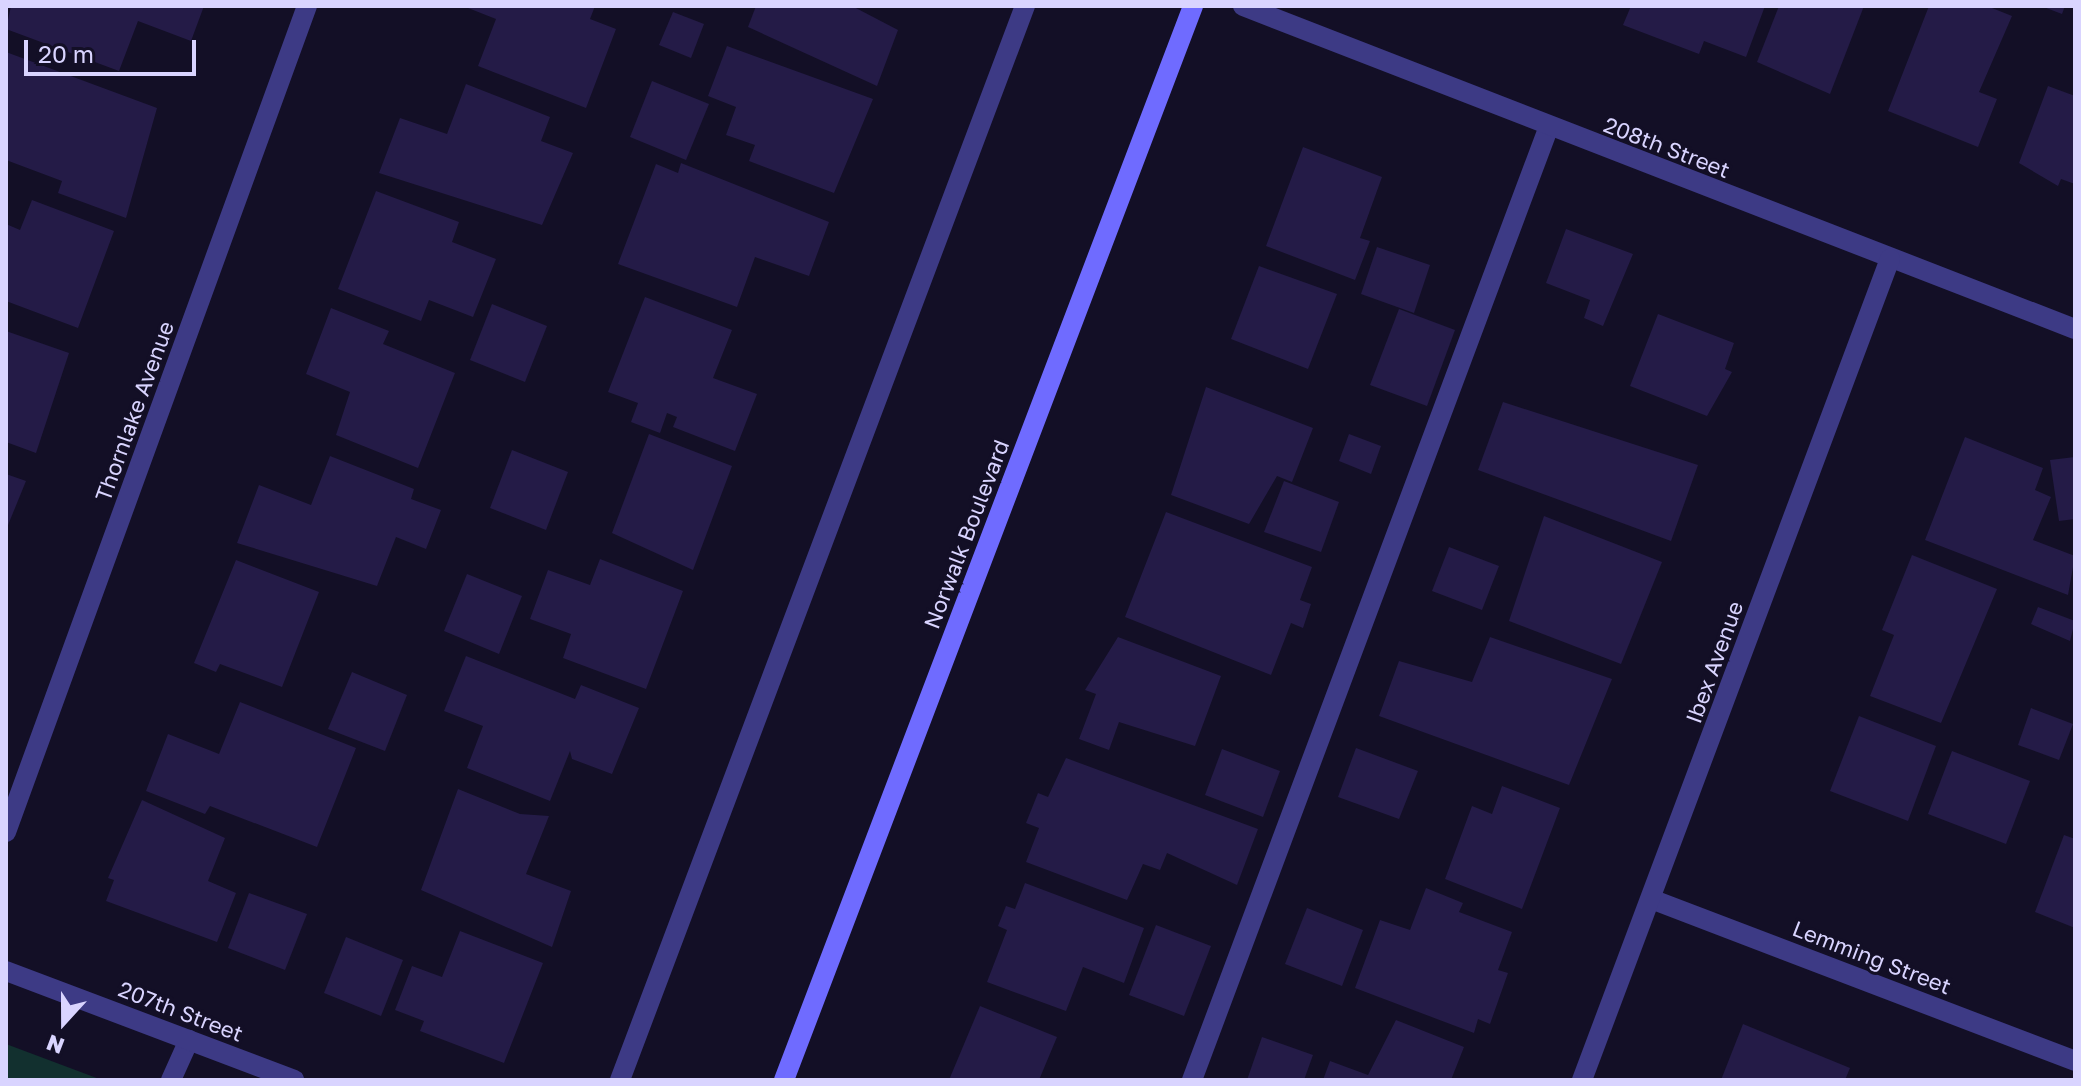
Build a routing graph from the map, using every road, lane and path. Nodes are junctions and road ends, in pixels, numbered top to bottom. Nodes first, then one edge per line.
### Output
1 (307, 6) edge
2 (1025, 6) edge
3 (1193, 6) edge
4 (1243, 6) edge
5 (1549, 126) junction
6 (1890, 259) junction
7 (2075, 329) edge
8 (6, 832) edge
9 (1651, 899) junction
10 (6, 971) edge
11 (189, 1040) junction
12 (2075, 1061) edge
13 (171, 1080) edge
14 (294, 1080) edge
15 (620, 1080) edge
16 (784, 1080) edge
17 (1192, 1080) edge
18 (1582, 1080) edge

1 - 8 street, Thornlake Avenue
2 - 15 street
3 - 16 main road, Norwalk Boulevard
4 - 5 street, 208th Street
5 - 6 street, 208th Street
5 - 17 street
6 - 7 street, 208th Street
6 - 9 street, Ibex Avenue
9 - 12 street, Lemming Street
9 - 18 street, Ibex Avenue
10 - 11 street, 207th Street
11 - 13 street
11 - 14 street, 207th Street

